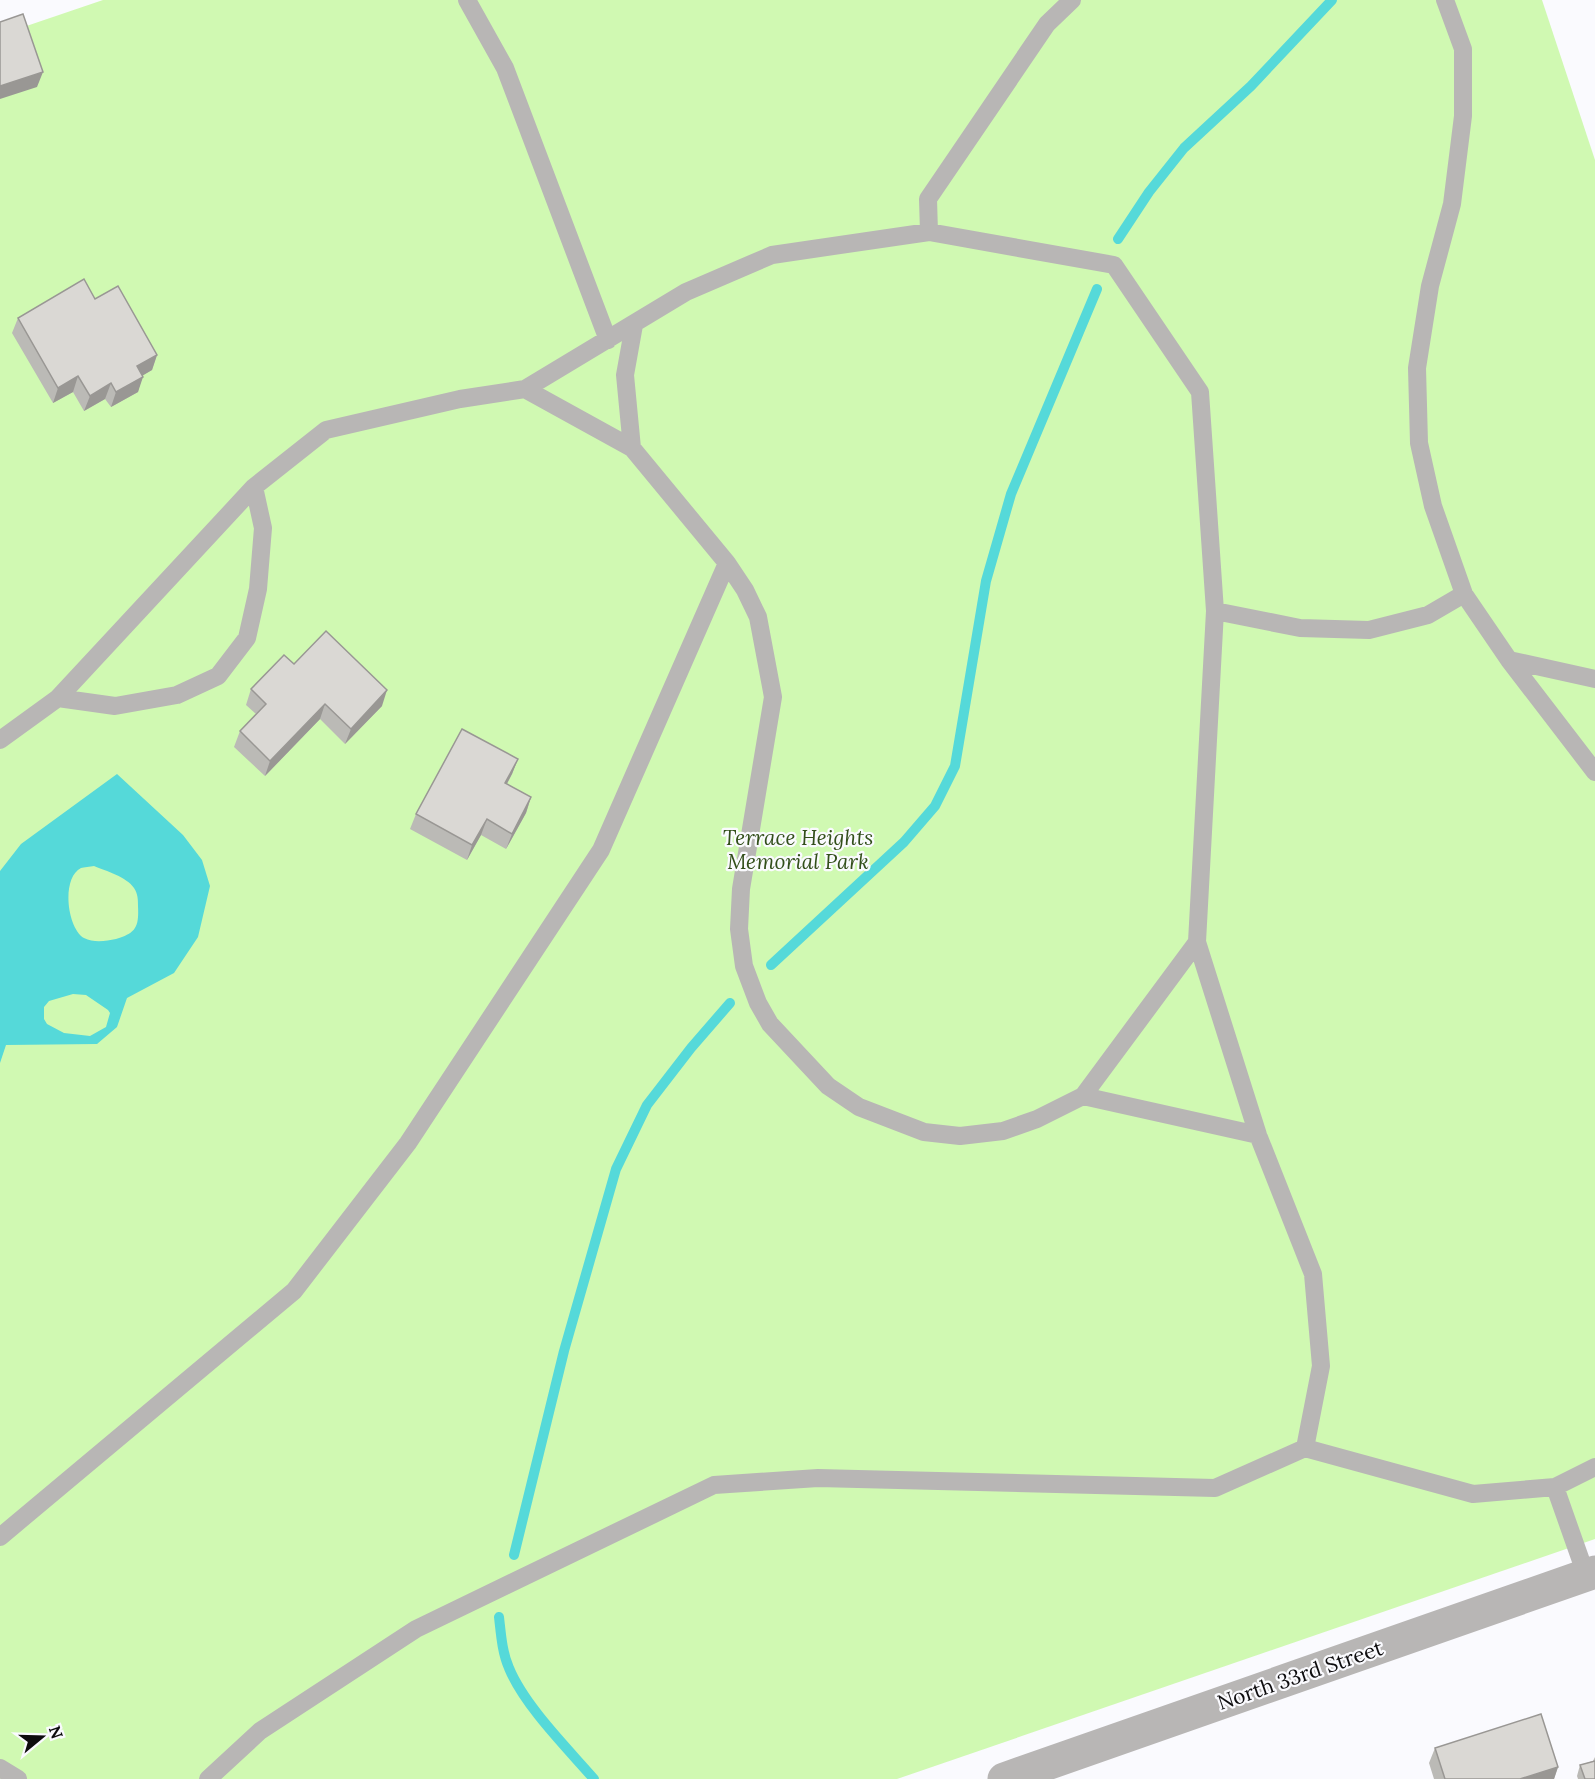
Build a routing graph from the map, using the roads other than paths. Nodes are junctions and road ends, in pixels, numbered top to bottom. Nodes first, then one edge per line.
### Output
1 (467, 0) edge
2 (1072, 0) edge
3 (1445, 0) edge
4 (928, 232) junction
5 (634, 325) junction
6 (608, 340) junction
7 (525, 389) junction
8 (632, 448) junction
9 (254, 487) junction
10 (728, 563) junction
11 (1464, 594) junction
12 (1215, 611) junction
13 (1509, 660) junction
14 (1595, 679) edge
15 (58, 698) junction
16 (0, 740) edge
17 (1595, 772) edge
18 (1197, 942) junction
19 (1083, 1096) junction
20 (1258, 1135) junction
21 (1305, 1448) junction
22 (1595, 1467) edge
23 (1555, 1487) junction
24 (0, 1537) edge
25 (1590, 1573) edge
26 (0, 1768) edge
27 (18, 1779) edge
28 (208, 1779) edge
29 (1004, 1779) edge

1 - 6 lane
2 - 4 lane
3 - 11 lane
4 - 5 lane
4 - 12 lane
5 - 6 lane
5 - 8 lane
6 - 7 lane
7 - 8 lane
7 - 9 lane
8 - 10 lane
9 - 15 lane
9 - 15 lane
10 - 19 lane
10 - 24 lane
11 - 12 lane
11 - 13 lane
12 - 18 lane
13 - 14 lane
13 - 17 lane
15 - 16 lane
18 - 19 lane
18 - 20 lane
19 - 20 lane
20 - 21 lane
21 - 23 lane
21 - 28 lane
22 - 23 lane
23 - 25 lane
25 - 29 street, North 33rd Street
26 - 27 lane

